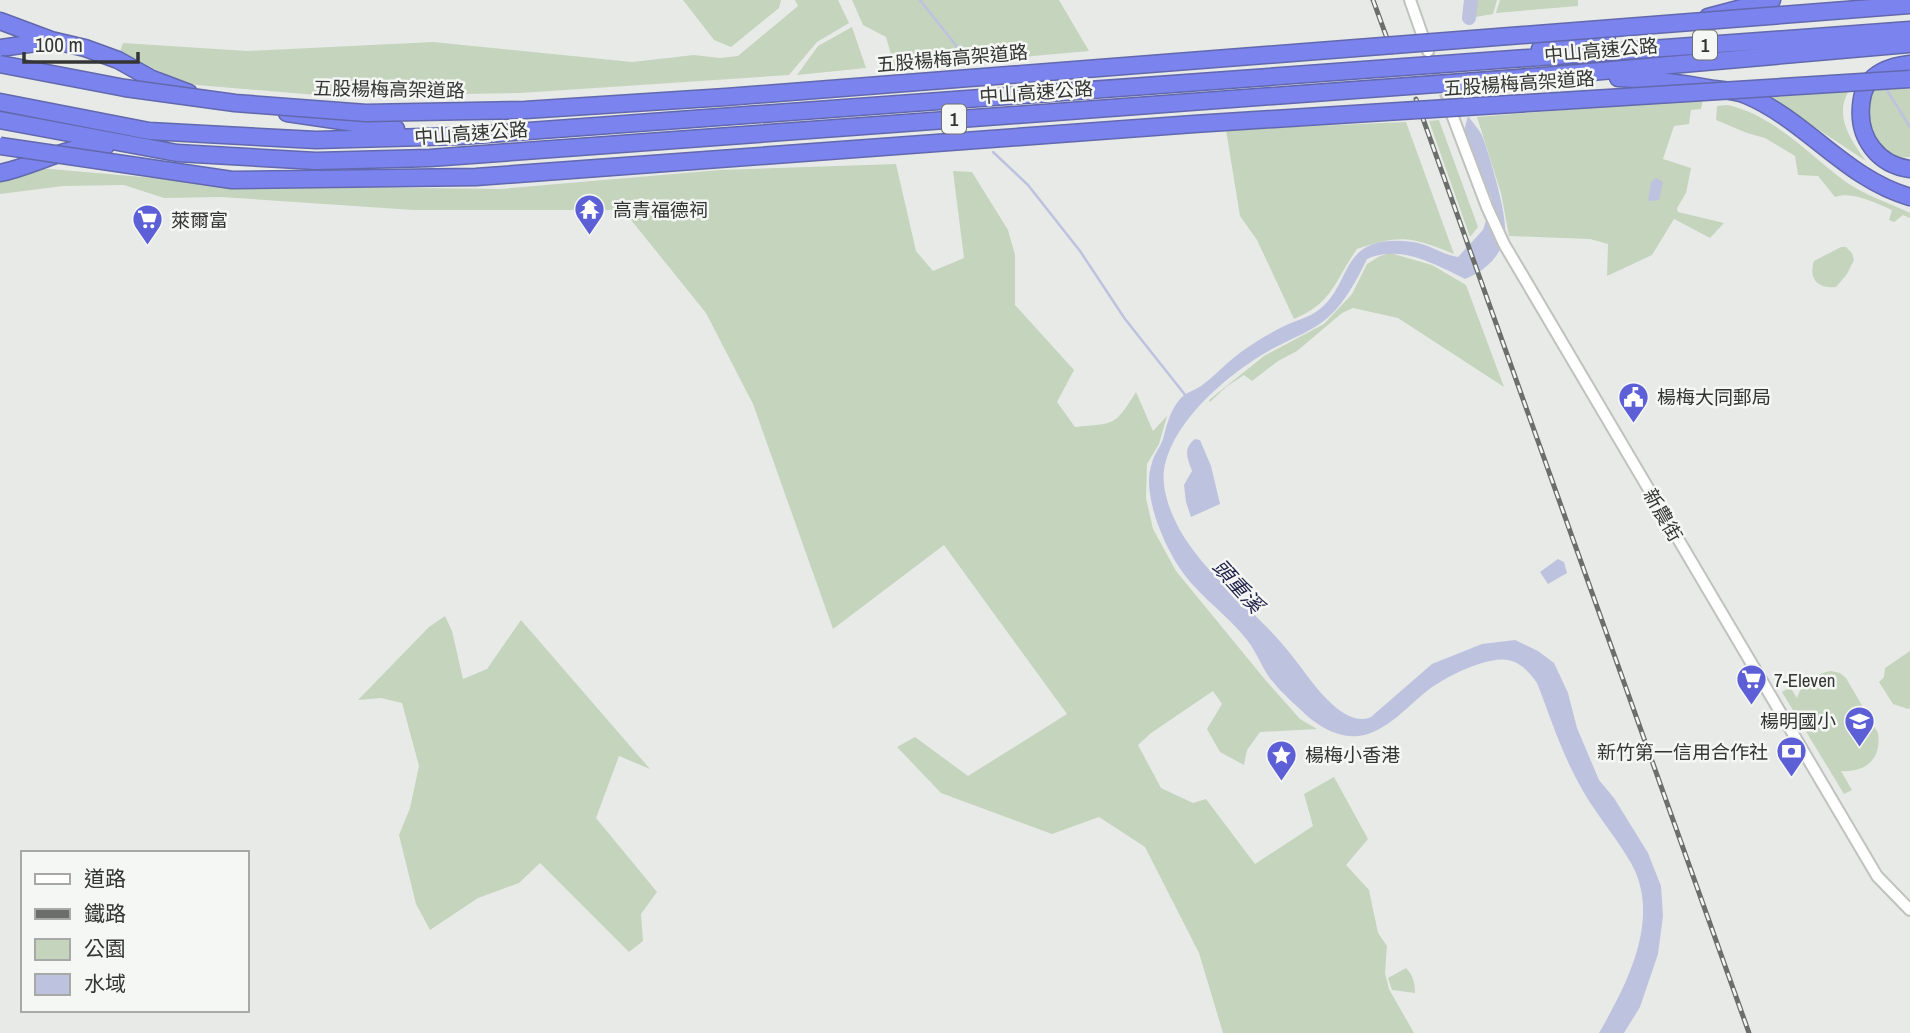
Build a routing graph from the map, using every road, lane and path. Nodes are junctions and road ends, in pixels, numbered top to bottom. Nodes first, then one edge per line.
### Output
1 (1410, 0) edge
2 (1772, 0) edge
3 (1910, 5) edge
4 (0, 21) edge
5 (1910, 30) edge
6 (51, 40) junction
7 (1910, 44) edge
8 (0, 48) edge
9 (1428, 51) tunnel mouth
10 (1500, 59) junction
11 (0, 64) edge
12 (1910, 64) edge
13 (1545, 76) junction
14 (1910, 79) edge
15 (0, 102) edge
16 (1447, 102) tunnel mouth
17 (0, 120) edge
18 (461, 136) junction
19 (0, 146) edge
20 (177, 153) junction
21 (1910, 169) edge
22 (0, 173) edge
23 (1910, 197) edge
24 (1910, 910) edge

1 - 9 street
2 - 10 highway
3 - 11 highway, 五股楊梅高架道路 / 1, bridge
4 - 6 highway
5 - 10 highway, 中山高速公路 / 1
6 - 8 highway
6 - 18 highway
7 - 13 highway, 中山高速公路 / 1
10 - 18 highway, 中山高速公路 / 1
12 - 21 highway
13 - 20 highway, 中山高速公路 / 1
13 - 23 highway
14 - 19 highway, 五股楊梅高架道路 / 1, bridge
15 - 18 highway, 中山高速公路 / 1
16 - 24 street, 新農街
17 - 20 highway, 中山高速公路 / 1
20 - 22 highway

